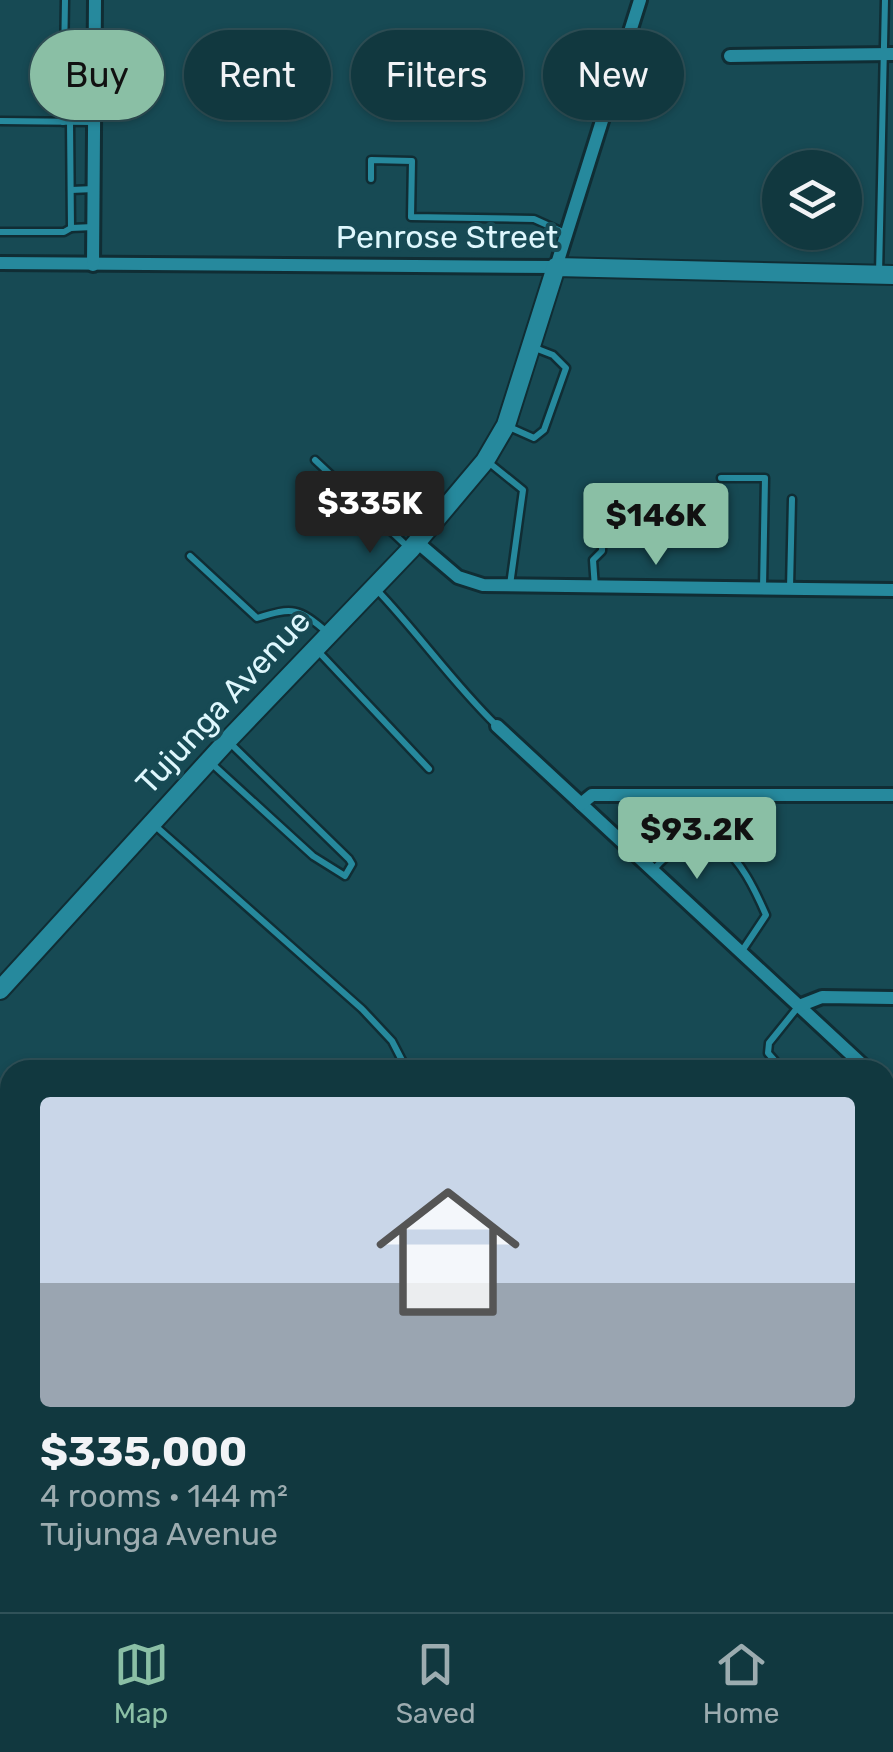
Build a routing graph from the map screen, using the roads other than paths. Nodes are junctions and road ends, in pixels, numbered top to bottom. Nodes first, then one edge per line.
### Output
1 (64, 0) edge
2 (95, 0) edge
3 (640, 0) edge
4 (884, 0) edge
5 (888, 54) edge
6 (730, 56) dead end
7 (0, 121) edge
8 (67, 122) junction
9 (94, 122) junction
10 (371, 179) dead end
11 (94, 189) junction
12 (71, 190) junction
13 (94, 227) junction
14 (71, 228) junction
15 (0, 232) edge
16 (566, 233) junction
17 (0, 264) edge
18 (93, 265) junction
19 (556, 267) junction
20 (886, 275) edge
21 (531, 346) junction
22 (506, 425) junction
23 (315, 460) dead end
24 (486, 460) junction
25 (721, 478) dead end
26 (603, 498) dead end
27 (792, 499) dead end
28 (414, 546) junction
29 (190, 556) dead end
30 (373, 586) junction
31 (509, 588) junction
32 (596, 589) junction
33 (763, 589) junction
34 (790, 589) junction
35 (893, 590) edge
36 (322, 641) junction
37 (497, 726) joint
38 (227, 740) junction
39 (209, 761) junction
40 (429, 770) dead end
41 (893, 795) edge
42 (580, 804) junction
43 (152, 822) junction
44 (653, 870) junction
45 (741, 951) junction
46 (0, 990) edge
47 (893, 998) edge
48 (799, 1006) junction
49 (402, 1060) edge
50 (774, 1060) edge
51 (857, 1060) edge

1 - 8 lane
2 - 9 street
3 - 16 street, Tujunga Avenue
4 - 5 lane
5 - 6 street
5 - 20 lane
7 - 8 lane
8 - 9 lane
8 - 12 lane
9 - 11 street
10 - 16 lane
11 - 12 lane
11 - 13 street
12 - 14 lane
13 - 14 lane
13 - 18 street
14 - 15 lane
16 - 19 street, Tujunga Avenue
17 - 18 street, Penrose Street
18 - 19 street, Penrose Street
19 - 20 street, Penrose Street
19 - 21 street, Tujunga Avenue
21 - 22 street, Tujunga Avenue
21 - 22 lane
22 - 24 street, Tujunga Avenue
23 - 28 lane
24 - 28 street, Tujunga Avenue
24 - 31 lane
25 - 33 lane
26 - 32 lane
27 - 34 lane
28 - 30 street, Tujunga Avenue
28 - 31 street
29 - 36 lane
30 - 36 street, Tujunga Avenue
30 - 37 lane
31 - 32 street
32 - 33 street
33 - 34 street
34 - 35 street
36 - 38 street, Tujunga Avenue
36 - 40 lane
37 - 42 street
38 - 39 street, Tujunga Avenue
38 - 39 lane
39 - 43 street, Tujunga Avenue
41 - 42 street
42 - 44 street
43 - 46 street, Tujunga Avenue
43 - 49 lane
44 - 45 street
44 - 45 lane
45 - 48 street
47 - 48 street
48 - 50 lane
48 - 51 street

